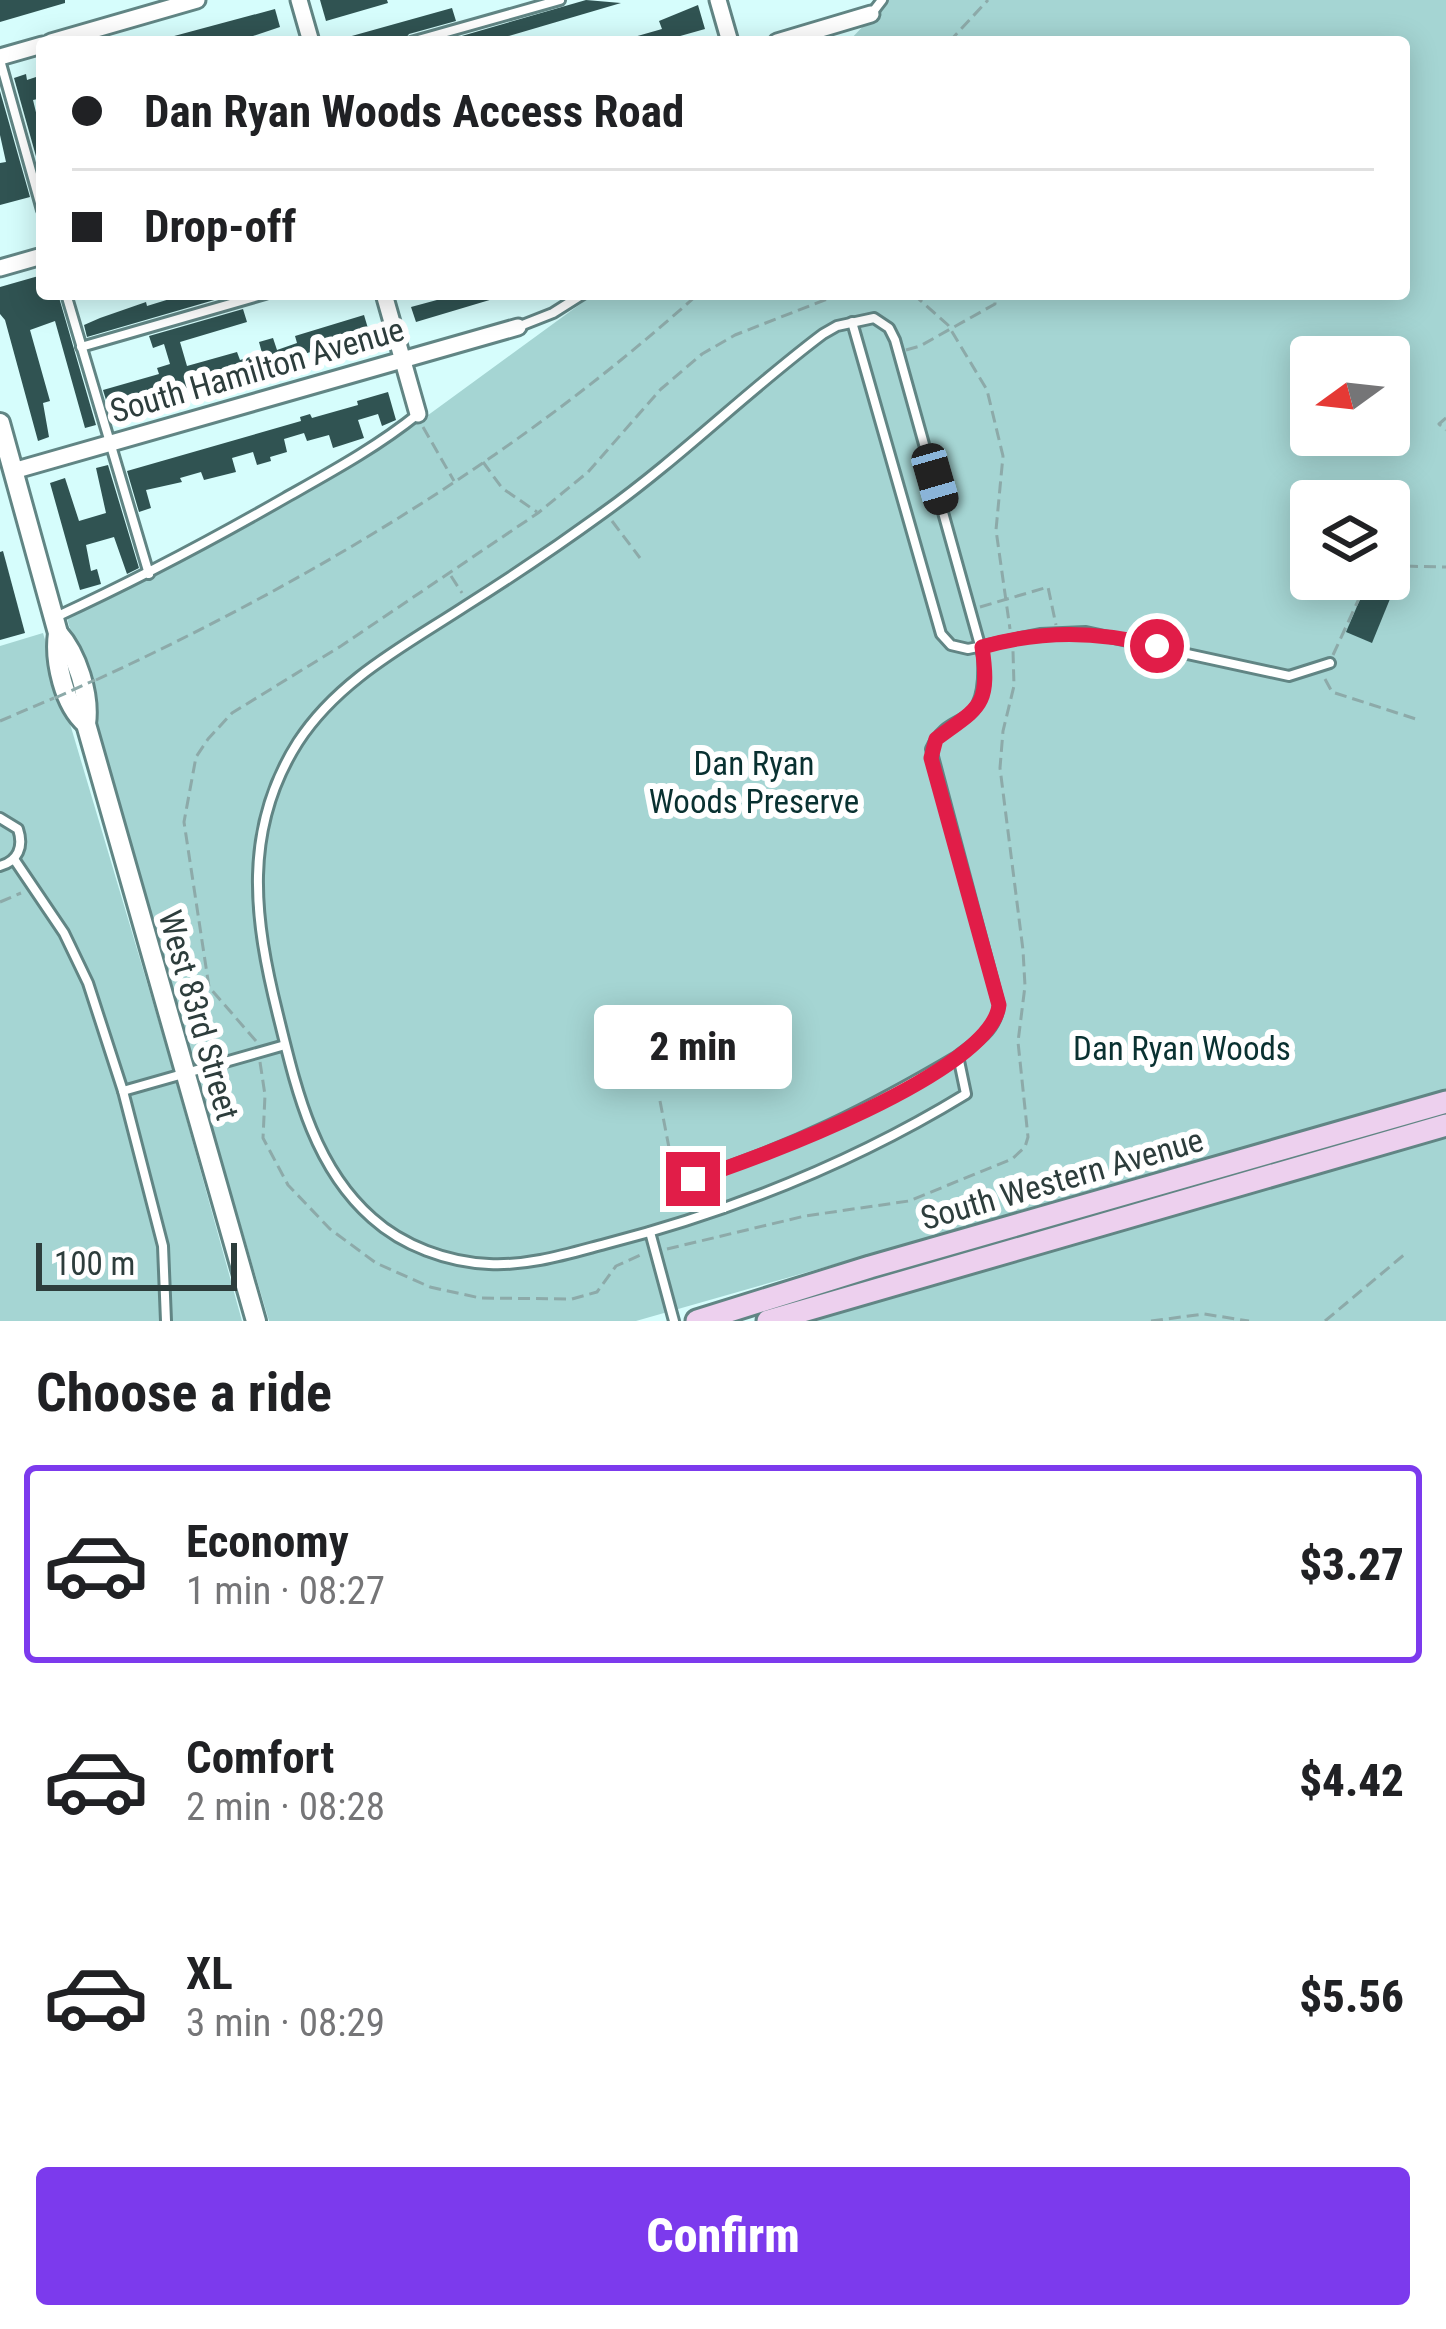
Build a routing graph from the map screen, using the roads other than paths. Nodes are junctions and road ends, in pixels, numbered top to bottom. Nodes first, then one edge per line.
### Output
1 (197, 0) edge
2 (299, 0) edge
3 (560, 0) edge
4 (718, 0) edge
5 (882, 0) edge
6 (871, 14) joint
7 (72, 36) edge
8 (309, 36) edge
9 (432, 36) edge
10 (728, 36) edge
11 (797, 36) edge
12 (36, 47) edge
13 (0, 58) edge
14 (36, 150) edge
15 (27, 153) junction
16 (36, 187) edge
17 (36, 258) edge
18 (0, 268) edge
19 (68, 300) edge
20 (244, 300) edge
21 (385, 300) edge
22 (574, 300) edge
23 (852, 322) junction
24 (518, 327) joint
25 (81, 347) junction
26 (403, 360) junction
27 (418, 414) joint
28 (0, 424) edge
29 (109, 443) junction
30 (14, 471) junction
31 (149, 574) junction
32 (56, 625) junction
33 (982, 647) junction
34 (1330, 663) road end
35 (0, 818) edge
36 (14, 859) junction
37 (0, 866) edge
38 (285, 1045) junction
39 (958, 1056) junction
40 (184, 1074) junction
41 (123, 1091) junction
42 (1446, 1102) edge
43 (1446, 1125) edge
44 (705, 1214) junction
45 (650, 1232) junction
46 (166, 1321) edge
47 (256, 1321) edge
48 (674, 1321) edge
49 (697, 1321) edge
50 (768, 1321) edge

1 - 7 street
2 - 8 street
3 - 9 lane
4 - 10 street
5 - 6 lane
6 - 11 street
12 - 13 street
13 - 15 lane
14 - 15 lane
15 - 16 lane
17 - 18 street
19 - 25 lane
20 - 25 lane
21 - 26 street
22 - 24 lane
23 - 33 lane
23 - 33 lane
23 - 38 lane
24 - 26 street, South Hamilton Avenue
25 - 29 lane
26 - 27 street
26 - 29 street, South Hamilton Avenue
27 - 31 lane
28 - 30 street, West 83rd Street
29 - 30 street, South Hamilton Avenue
29 - 31 lane
30 - 32 street, West 83rd Street
31 - 32 lane
32 - 40 street, West 83rd Street
33 - 34 lane
33 - 39 lane
35 - 36 lane
36 - 37 lane
36 - 41 lane
38 - 40 lane
38 - 45 lane
39 - 44 lane
39 - 44 lane
40 - 41 lane
40 - 47 street, West 83rd Street
41 - 46 lane
42 - 49 main road, South Western Avenue
43 - 50 main road, South Western Avenue
44 - 45 lane
45 - 48 lane

